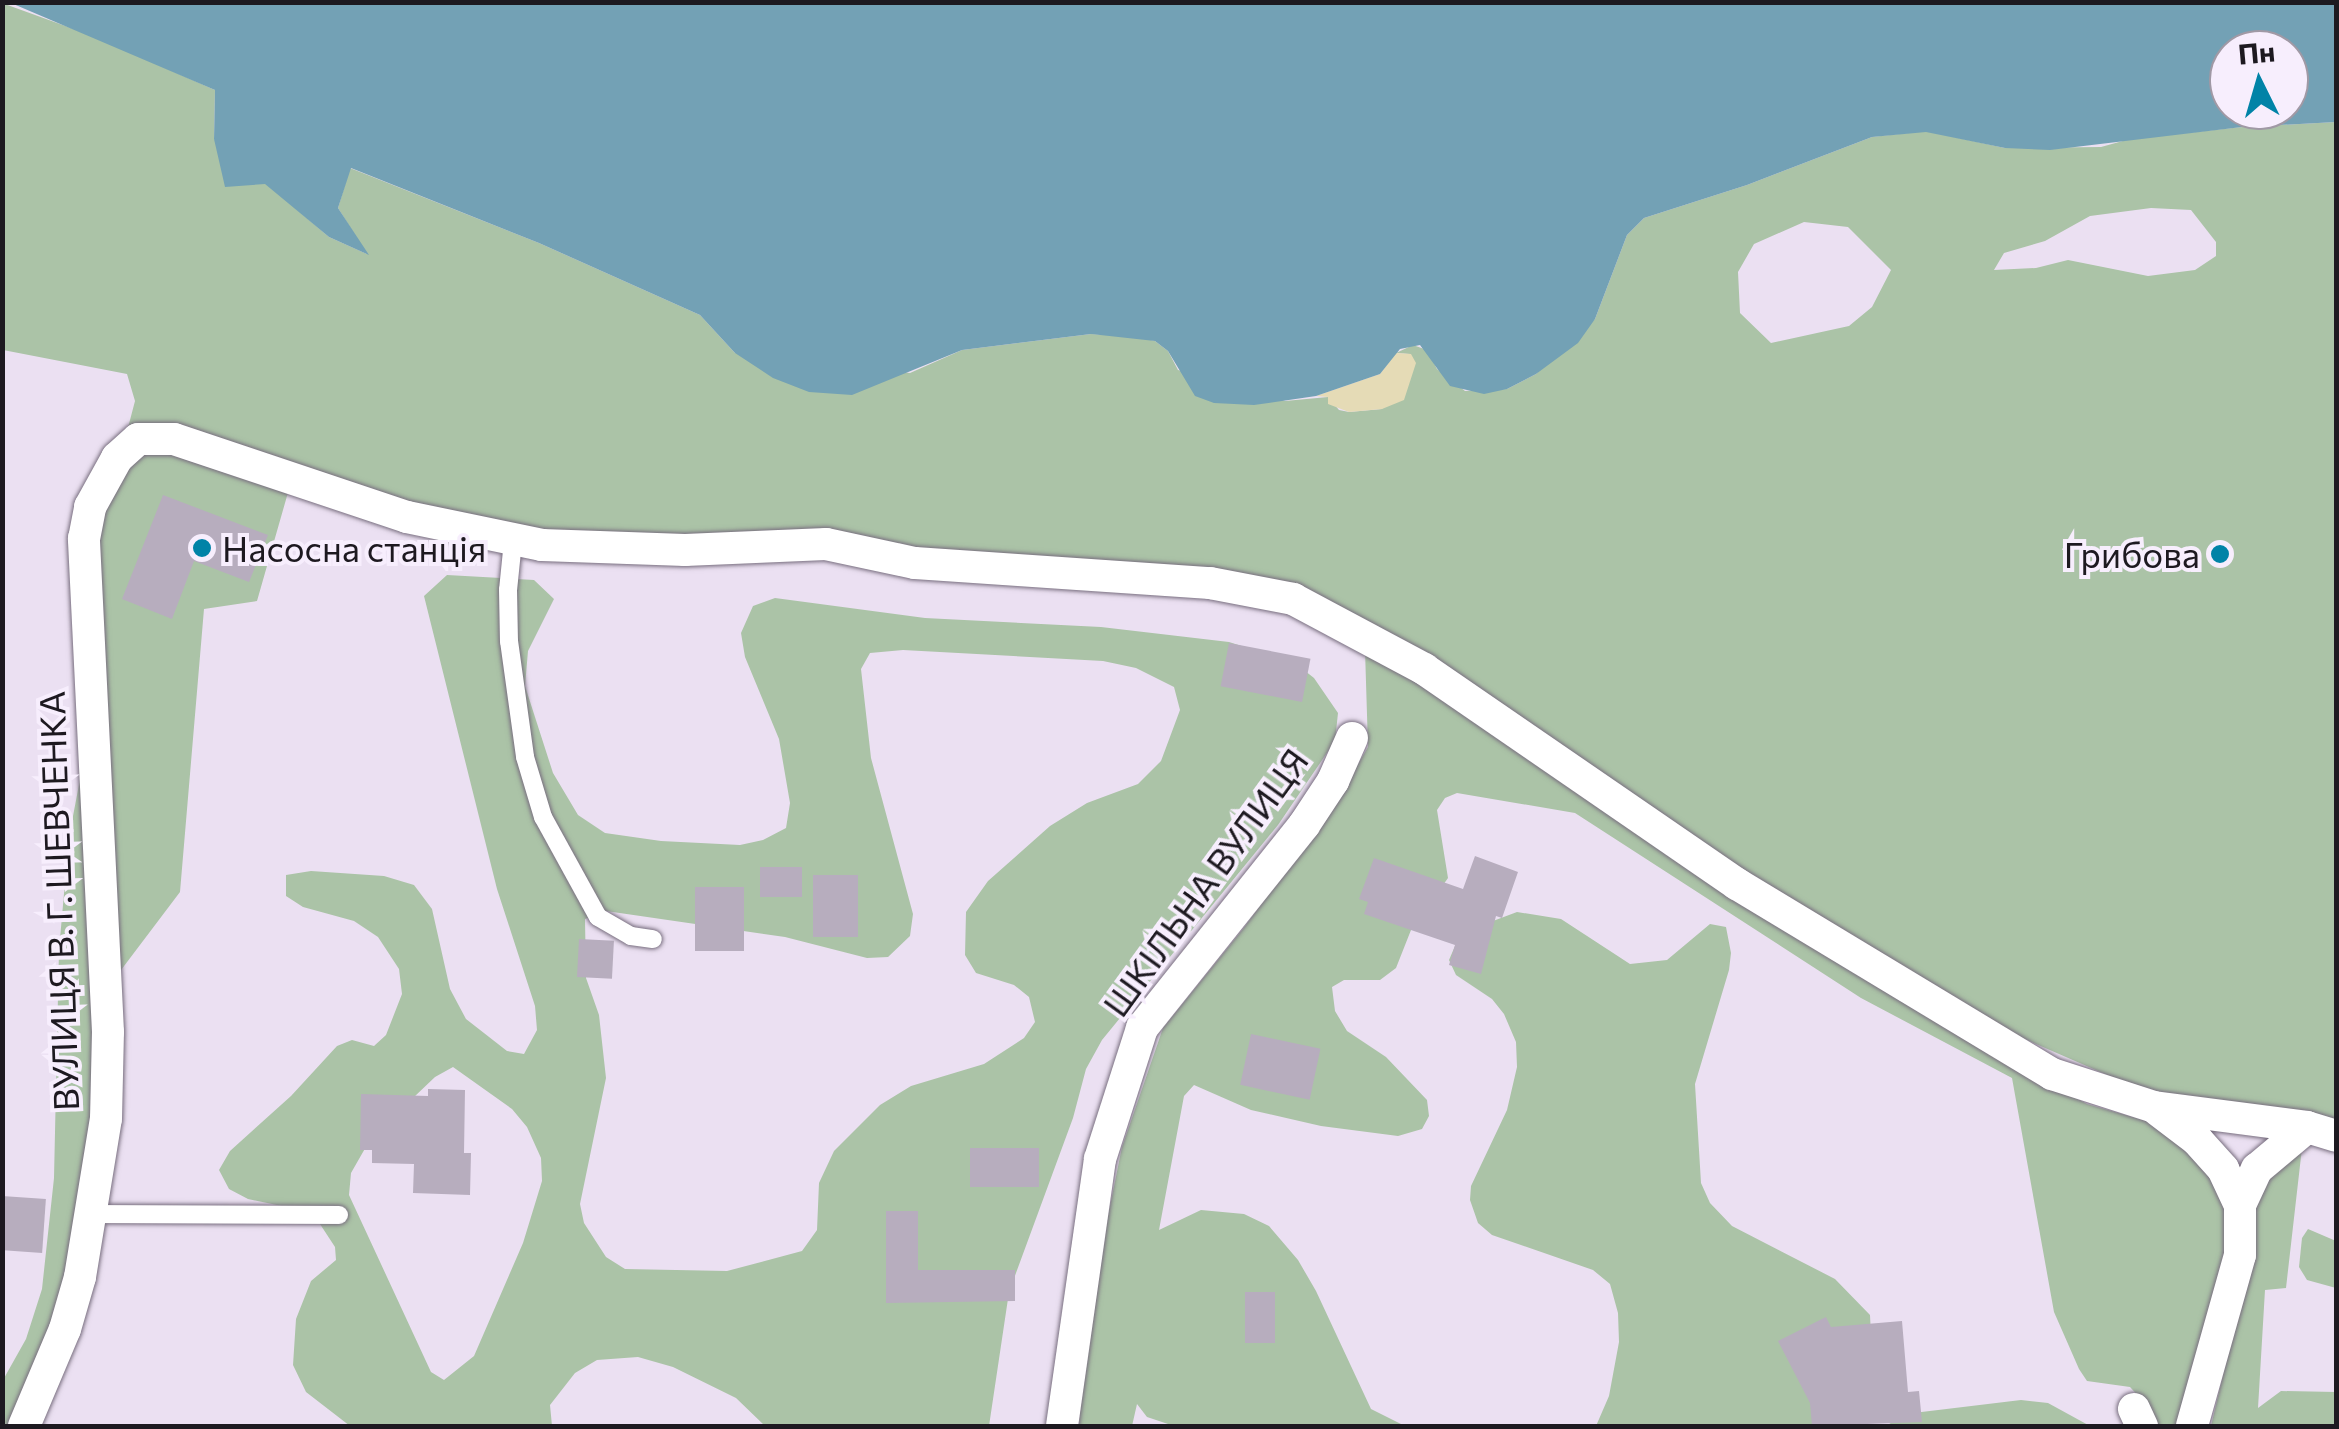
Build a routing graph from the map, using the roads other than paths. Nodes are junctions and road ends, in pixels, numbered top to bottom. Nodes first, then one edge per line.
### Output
1 (513, 541) junction
2 (1352, 738) dead end
3 (653, 939) dead end
4 (2154, 1107) junction
5 (2322, 1131) edge
6 (2240, 1205) junction
7 (93, 1214) junction
8 (340, 1215) dead end
9 (24, 1426) edge
10 (1062, 1426) edge
11 (2192, 1426) edge

1 - 3 lane
1 - 4 street
1 - 7 street, ВУЛИЦЯ В. Г. ШЕВЧЕНКА
2 - 10 street, ШКІЛЬНА ВУЛИЦЯ
4 - 5 street
4 - 6 street
5 - 6 street
6 - 11 street
7 - 8 lane
7 - 9 street, ВУЛИЦЯ В. Г. ШЕВЧЕНКА

